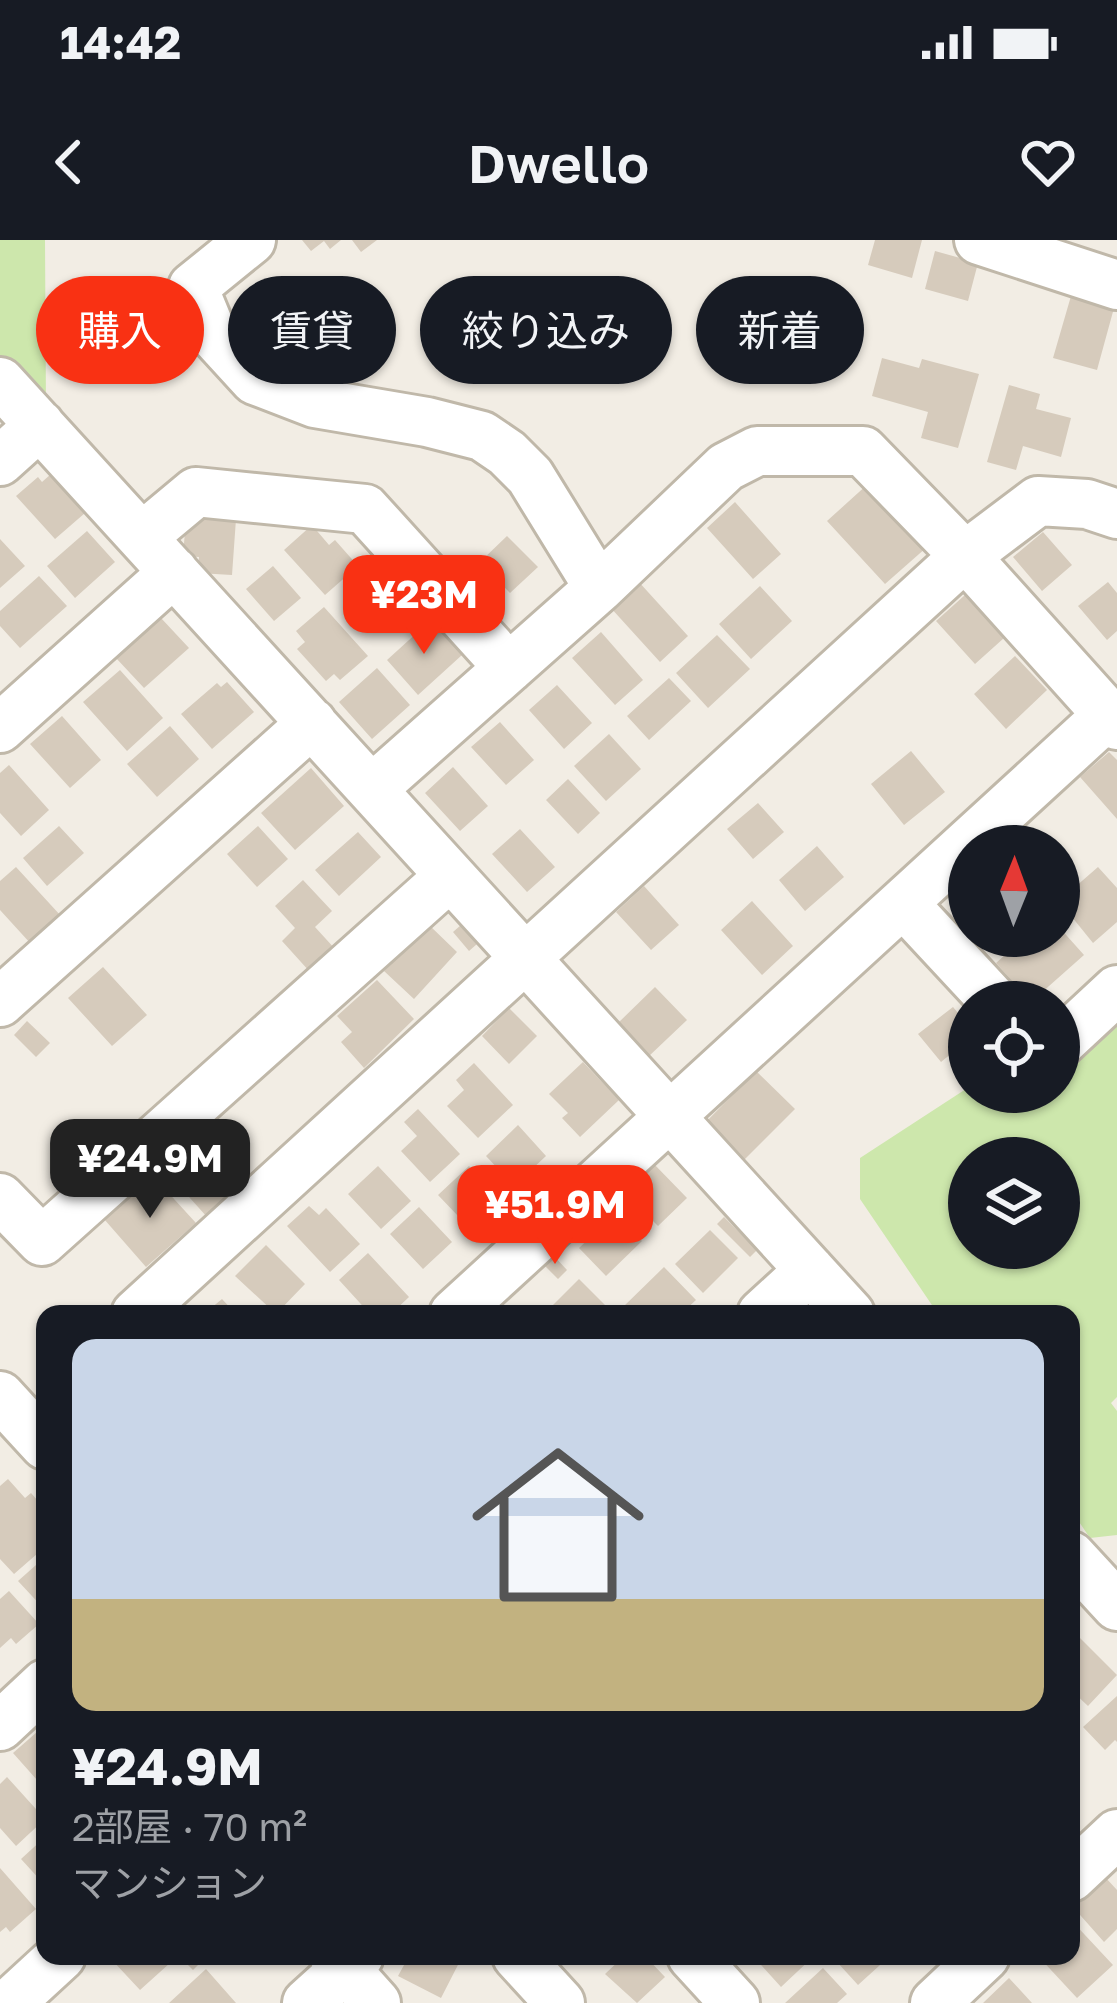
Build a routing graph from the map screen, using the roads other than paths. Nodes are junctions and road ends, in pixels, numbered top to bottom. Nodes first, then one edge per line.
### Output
1 (251, 240) edge
2 (980, 240) edge
3 (1117, 285) edge
4 (0, 382) edge
5 (40, 425) junction
6 (0, 461) edge
7 (1117, 514) edge
8 (158, 555) junction
9 (965, 556) junction
10 (598, 588) junction
11 (508, 668) junction
12 (1112, 720) edge
13 (312, 723) junction
14 (0, 728) edge
15 (372, 789) junction
16 (450, 875) junction
17 (903, 903) junction
18 (526, 959) junction
19 (975, 981) edge
20 (1117, 989) edge
21 (0, 1002) edge
22 (1080, 1024) edge
23 (670, 1117) junction
24 (0, 1198) edge
25 (810, 1270) junction
26 (146, 1305) edge
27 (464, 1305) edge
28 (772, 1305) edge
29 (842, 1305) edge
30 (36, 1692) edge
31 (0, 1726) edge
32 (1117, 1834) edge
33 (1080, 1869) edge
34 (51, 1965) edge
35 (525, 1965) edge
36 (700, 1965) edge
37 (975, 1965) edge
38 (354, 1971) edge
39 (10, 2003) edge
40 (307, 2003) edge
41 (560, 2003) edge
42 (736, 2003) edge
43 (934, 2003) edge

1 - 10 street
2 - 3 street
4 - 5 street
5 - 6 street
5 - 8 street
7 - 9 street
8 - 11 street
8 - 13 street
8 - 14 street
9 - 10 street
9 - 12 street
9 - 18 street
10 - 11 street
11 - 15 street
12 - 17 street
13 - 15 street
13 - 21 street
15 - 16 street
16 - 18 street
16 - 24 street
17 - 19 street
17 - 23 street
18 - 23 street
18 - 26 street
20 - 22 street
23 - 25 street
23 - 27 street
25 - 28 street
25 - 29 street
30 - 31 street
32 - 33 street
34 - 39 street
35 - 41 street
36 - 42 street
37 - 43 street
38 - 40 street

